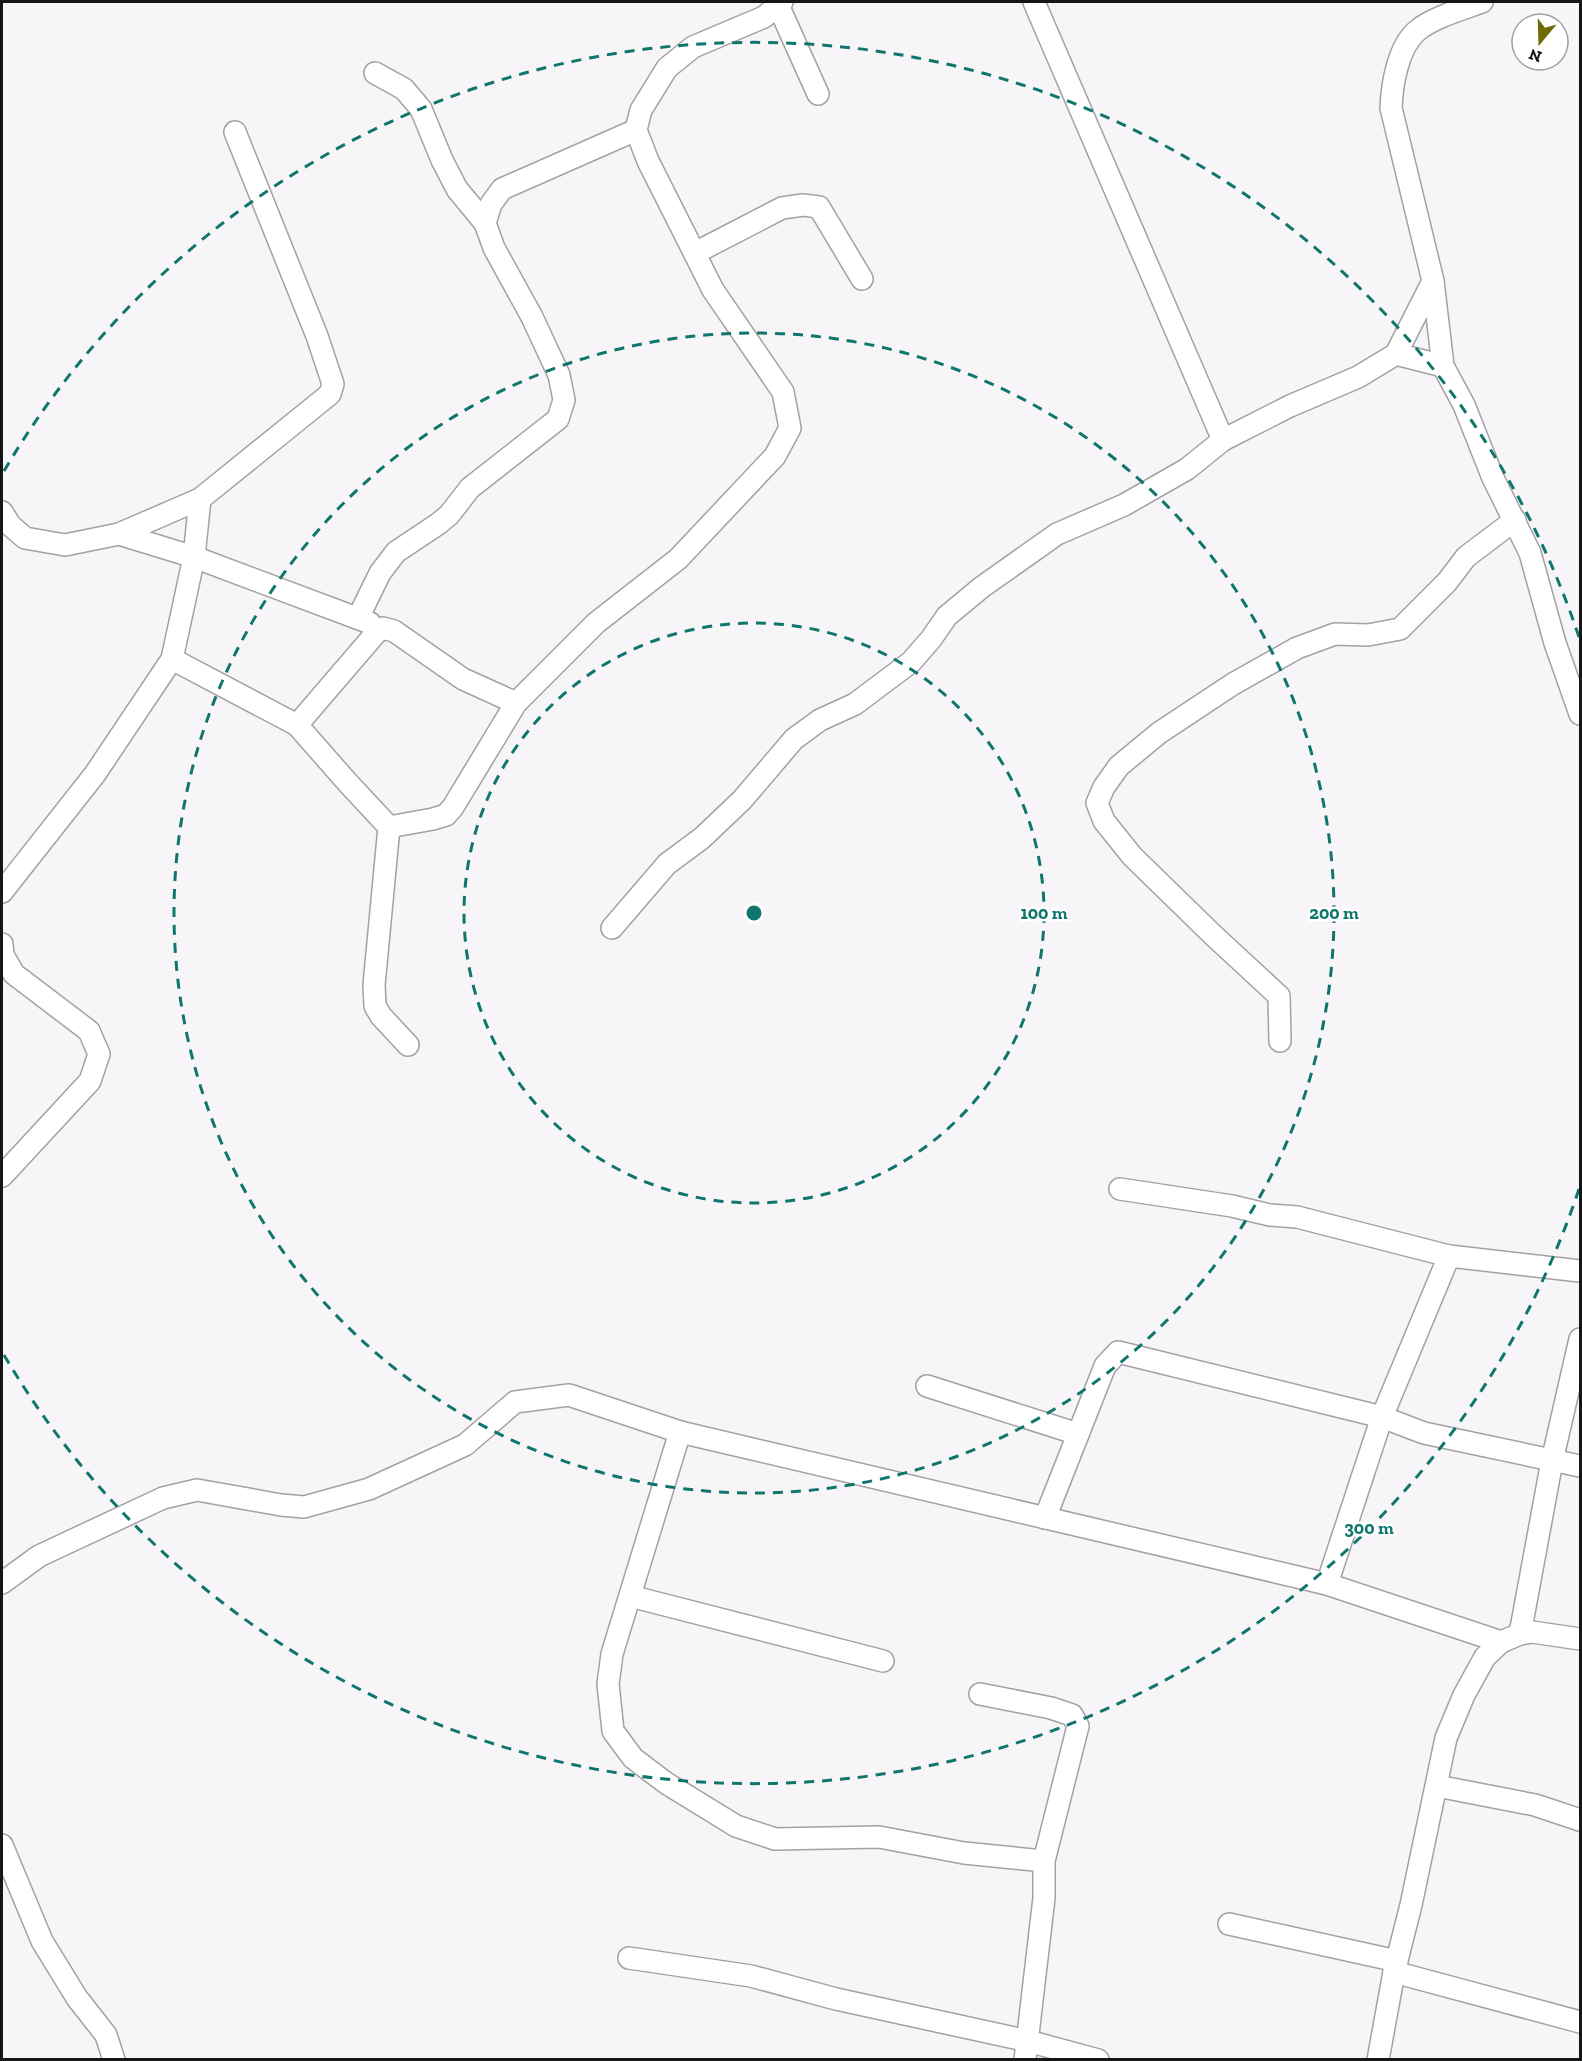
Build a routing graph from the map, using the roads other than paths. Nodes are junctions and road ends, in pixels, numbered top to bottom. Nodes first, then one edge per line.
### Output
1 (1034, 2) edge
2 (1482, 2) edge
3 (780, 3) edge
4 (375, 73) dead end
5 (818, 94) dead end
6 (636, 130) junction
7 (235, 132) dead end
8 (485, 223) junction
9 (695, 253) junction
10 (862, 279) dead end
11 (1433, 281) junction
12 (1396, 354) junction
13 (1443, 366) junction
14 (1223, 440) junction
15 (200, 499) junction
16 (2, 512) edge
17 (1515, 520) junction
18 (119, 534) junction
19 (194, 557) junction
20 (358, 618) junction
21 (383, 628) junction
22 (172, 658) junction
23 (516, 703) junction
24 (1581, 714) edge
25 (297, 725) junction
26 (389, 827) junction
27 (2, 892) edge
28 (612, 928) dead end
29 (2, 944) edge
30 (1280, 1041) dead end
31 (408, 1045) dead end
32 (2, 1176) edge
33 (1120, 1189) dead end
34 (1449, 1256) junction
35 (1581, 1271) edge
36 (1581, 1340) edge
37 (927, 1386) dead end
38 (1382, 1417) junction
39 (680, 1432) junction
40 (1078, 1434) junction
41 (1552, 1461) junction
42 (1581, 1466) edge
43 (1045, 1518) junction
44 (2, 1583) edge
45 (1327, 1584) junction
46 (630, 1596) junction
47 (1510, 1638) junction
48 (1581, 1639) edge
49 (883, 1661) dead end
50 (980, 1694) dead end
51 (1437, 1786) junction
52 (1581, 1820) edge
53 (2, 1845) edge
54 (1044, 1861) junction
55 (1229, 1924) dead end
56 (628, 1958) dead end
57 (1395, 1967) junction
58 (1581, 2022) edge
59 (1027, 2050) edge
60 (114, 2060) edge
61 (1098, 2060) edge
62 (1378, 2060) edge

1 - 14 street
2 - 11 street
3 - 5 street
3 - 6 street
4 - 8 street
6 - 8 street
6 - 9 street
7 - 15 street
8 - 20 street
9 - 10 street
9 - 23 street
11 - 12 street
11 - 13 street
12 - 13 street
12 - 14 street
13 - 17 street
14 - 28 street
15 - 18 street
15 - 19 street
16 - 18 street
17 - 24 street
17 - 30 street
18 - 19 street
19 - 20 street
19 - 22 street
20 - 21 street
21 - 23 street
21 - 25 street
22 - 25 street
22 - 27 street
23 - 26 street
25 - 26 street
26 - 31 street
29 - 32 street
33 - 34 street
34 - 35 street
34 - 38 street
36 - 41 street
37 - 40 street
38 - 40 street
38 - 41 street
38 - 45 street
39 - 43 street
39 - 44 street
39 - 46 street
40 - 43 street
41 - 42 street
41 - 47 street
43 - 45 street
45 - 47 street
46 - 49 street
46 - 54 street
47 - 48 street
47 - 51 street
50 - 54 street
51 - 52 street
51 - 57 street
53 - 60 street
54 - 59 street
55 - 57 street
56 - 59 street
57 - 58 street
57 - 62 street
59 - 61 street

